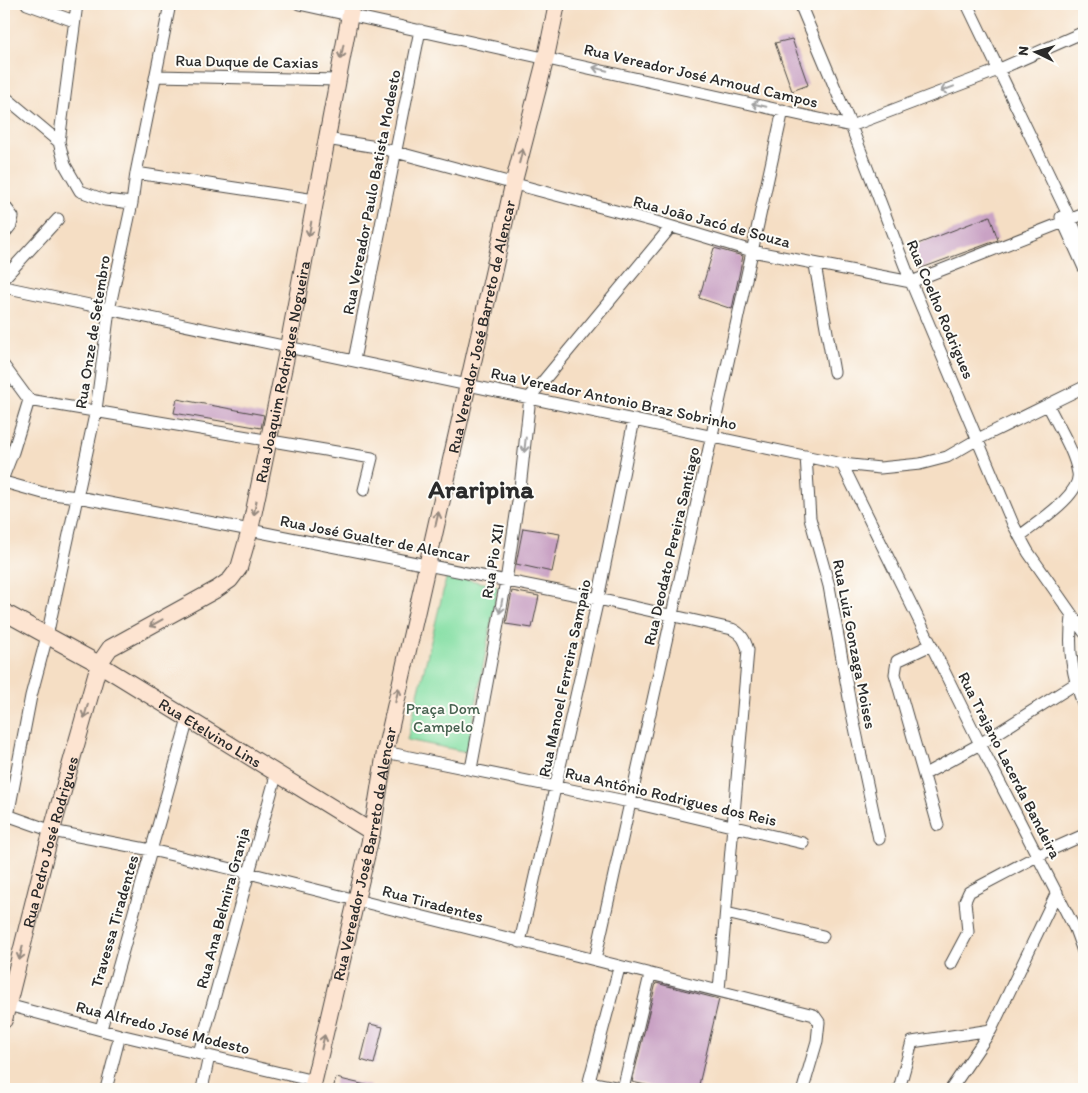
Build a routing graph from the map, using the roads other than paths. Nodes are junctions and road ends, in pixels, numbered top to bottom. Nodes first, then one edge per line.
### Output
1 (27, 4) edge
2 (77, 4) edge
3 (170, 4) edge
4 (298, 4) edge
5 (557, 4) edge
6 (800, 4) edge
7 (967, 4) edge
8 (351, 9) edge
9 (74, 21) junction
10 (420, 30) junction
11 (1084, 32) edge
12 (546, 57) junction
13 (996, 70) junction
14 (156, 76) junction
15 (337, 80) junction
16 (4, 96) edge
17 (782, 110) junction
18 (850, 126) junction
19 (326, 139) junction
20 (58, 142) junction
21 (396, 152) junction
22 (136, 173) junction
23 (513, 185) junction
24 (315, 200) junction
25 (132, 203) junction
26 (4, 205) edge
27 (1084, 214) edge
28 (58, 219) dead end
29 (1067, 221) junction
30 (670, 228) junction
31 (4, 234) edge
32 (1084, 248) edge
33 (752, 251) junction
34 (815, 265) junction
35 (1084, 268) edge
36 (4, 278) edge
37 (911, 282) junction
38 (4, 287) edge
39 (109, 310) junction
40 (288, 347) junction
41 (354, 360) junction
42 (4, 366) edge
43 (834, 372) dead end
44 (468, 384) junction
45 (1084, 387) edge
46 (530, 397) junction
47 (29, 400) junction
48 (1048, 405) junction
49 (96, 410) junction
50 (634, 420) junction
51 (712, 435) junction
52 (978, 439) junction
53 (269, 440) junction
54 (806, 456) junction
55 (842, 464) junction
56 (4, 475) edge
57 (4, 482) edge
58 (364, 490) dead end
59 (78, 497) junction
60 (250, 530) junction
61 (1020, 536) junction
62 (427, 566) junction
63 (506, 581) junction
64 (598, 599) junction
65 (4, 612) edge
66 (672, 615) junction
67 (1072, 617) junction
68 (1084, 632) edge
69 (47, 636) junction
70 (932, 645) junction
71 (99, 664) junction
72 (1075, 684) junction
73 (1084, 706) edge
74 (188, 719) junction
75 (980, 744) junction
76 (384, 752) junction
77 (471, 769) junction
78 (277, 772) junction
79 (925, 774) junction
80 (557, 787) junction
81 (630, 802) junction
82 (6, 815) edge
83 (938, 825) dead end
84 (734, 827) junction
85 (52, 831) junction
86 (372, 832) junction
87 (1084, 835) edge
88 (879, 839) dead end
89 (803, 843) dead end
90 (151, 850) junction
91 (1038, 855) junction
92 (249, 873) junction
93 (1057, 892) junction
94 (356, 899) junction
95 (726, 913) junction
96 (823, 936) dead end
97 (520, 942) junction
98 (1084, 954) edge
99 (594, 960) junction
100 (951, 964) dead end
101 (619, 968) junction
102 (650, 975) junction
103 (719, 990) junction
104 (5, 1010) edge
105 (101, 1030) junction
106 (991, 1030) junction
107 (120, 1035) junction
108 (204, 1055) junction
109 (313, 1085) edge
110 (588, 1086) edge
111 (106, 1089) edge
112 (202, 1089) edge
113 (624, 1089) edge
114 (803, 1089) edge
115 (899, 1089) edge
116 (951, 1089) edge

1 - 9 street
2 - 9 street
3 - 14 street, Rua Onze de Setembro
4 - 8 street, Rua Vereador José Arnoud Campos
5 - 12 main road, Rua Vereador José Barreto de Alencar
6 - 18 street, Rua Coelho Rodrigues
7 - 13 street
8 - 10 street, Rua Vereador José Arnoud Campos
8 -> 15 main road, Rua Joaquim Rodrigues Nogueira
9 - 20 street
10 - 12 street, Rua Vereador José Arnoud Campos
10 - 21 street, Rua Vereador Paulo Batista Modesto
11 - 13 street
17 -> 12 street, Rua Vereador José Arnoud Campos
23 -> 12 main road, Rua Vereador José Barreto de Alencar
13 -> 18 street
13 - 29 street
14 - 15 street, Rua Duque de Caxias
14 - 22 street, Rua Onze de Setembro
15 - 19 main road, Rua Joaquim Rodrigues Nogueira
16 - 20 street
17 - 18 street, Rua Vereador José Arnoud Campos
17 - 33 street, Rua Deodato Pereira Santiago
18 - 37 street, Rua Coelho Rodrigues
19 - 21 street, Rua João Jacó de Souza
19 - 24 main road, Rua Joaquim Rodrigues Nogueira
20 - 25 street
21 - 23 street, Rua João Jacó de Souza
21 - 41 street, Rua Vereador Paulo Batista Modesto
22 - 24 street
22 - 25 street, Rua Onze de Setembro
23 - 30 street, Rua João Jacó de Souza
23 - 44 main road, Rua Vereador José Barreto de Alencar
24 -> 40 main road, Rua Joaquim Rodrigues Nogueira
25 - 39 street, Rua Onze de Setembro
26 - 31 street
27 - 29 street
28 - 36 street
29 - 32 street
29 - 35 street
29 - 37 street
30 - 33 street, Rua João Jacó de Souza
30 - 46 street
33 - 34 street, Rua João Jacó de Souza
33 - 51 street, Rua Deodato Pereira Santiago
34 - 37 street, Rua João Jacó de Souza
34 - 43 street
37 - 52 street, Rua Coelho Rodrigues
38 - 39 street, Rua Vereador Antonio Braz Sobrinho
39 - 40 street, Rua Vereador Antonio Braz Sobrinho
39 - 49 street, Rua Onze de Setembro
40 - 41 street, Rua Vereador Antonio Braz Sobrinho
40 - 53 main road, Rua Joaquim Rodrigues Nogueira
41 - 44 street, Rua Vereador Antonio Braz Sobrinho
42 - 47 street
44 - 46 street, Rua Vereador Antonio Braz Sobrinho
62 -> 44 main road, Rua Vereador José Barreto de Alencar
45 - 48 street, Rua Vereador Antonio Braz Sobrinho
46 - 50 street, Rua Vereador Antonio Braz Sobrinho
46 -> 63 street, Rua Pio XII
47 - 49 street
47 - 56 street
48 - 52 street, Rua Vereador Antonio Braz Sobrinho
48 - 61 street
49 - 53 street
49 - 59 street, Rua Onze de Setembro
50 - 51 street, Rua Vereador Antonio Braz Sobrinho
50 - 64 street, Rua Manoel Ferreira Sampaio
51 - 54 street, Rua Vereador Antonio Braz Sobrinho
51 - 66 street, Rua Deodato Pereira Santiago
52 - 55 street, Rua Vereador Antonio Braz Sobrinho
52 - 61 street, Rua Coelho Rodrigues
53 - 58 street
53 -> 60 main road, Rua Joaquim Rodrigues Nogueira
54 - 55 street, Rua Vereador Antonio Braz Sobrinho
54 - 88 street, Rua Luiz Gonzaga Moises
55 - 70 street, Rua Trajano Lacerda Bandeira
57 - 59 street, Rua José Gualter de Alencar
59 - 60 street, Rua José Gualter de Alencar
59 - 69 street, Rua Onze de Setembro
60 - 62 street, Rua José Gualter de Alencar
60 -> 71 main road, Rua Joaquim Rodrigues Nogueira
61 - 67 street, Rua Coelho Rodrigues
62 - 63 street, Rua José Gualter de Alencar
76 -> 62 main road, Rua Vereador José Barreto de Alencar
63 - 64 street, Rua José Gualter de Alencar
63 -> 77 street, Rua Pio XII
64 - 66 street, Rua José Gualter de Alencar
64 - 80 street, Rua Manoel Ferreira Sampaio
65 - 69 main road, Rua Etelvino Lins
66 - 81 street, Rua Deodato Pereira Santiago
66 - 84 street, Rua José Gualter de Alencar
67 - 68 street, Rua Coelho Rodrigues
67 - 72 street
69 - 71 main road, Rua Etelvino Lins
69 - 82 street, Rua Onze de Setembro
70 - 75 street, Rua Trajano Lacerda Bandeira
70 - 79 street
71 - 74 main road, Rua Etelvino Lins
71 -> 85 main road, Rua Pedro José Rodrigues
72 - 73 street
72 - 75 street
74 - 78 main road, Rua Etelvino Lins
74 - 90 street, Travessa Tiradentes
75 - 79 street
75 - 91 street, Rua Trajano Lacerda Bandeira
76 - 77 street, Rua Antônio Rodrigues dos Reis
76 - 86 main road, Rua Vereador José Barreto de Alencar
77 - 80 street, Rua Antônio Rodrigues dos Reis
78 - 86 main road, Rua Etelvino Lins
78 - 92 street, Rua Ana Belmira Granja
79 - 83 street
80 - 81 street, Rua Antônio Rodrigues dos Reis
80 - 97 street, Rua Manoel Ferreira Sampaio
81 - 84 street, Rua Antônio Rodrigues dos Reis
81 - 99 street, Rua Deodato Pereira Santiago
82 - 85 street, Rua Tiradentes
84 - 89 street, Rua Antônio Rodrigues dos Reis
84 - 95 street
85 - 90 street, Rua Tiradentes
85 -> 104 main road, Rua Pedro José Rodrigues
86 - 94 main road, Rua Vereador José Barreto de Alencar
87 - 91 street
90 - 92 street, Rua Tiradentes
90 - 105 street, Travessa Tiradentes
91 - 93 street, Rua Trajano Lacerda Bandeira
91 - 100 street
92 - 94 street, Rua Tiradentes
92 - 108 street, Rua Ana Belmira Granja
93 - 98 street, Rua Trajano Lacerda Bandeira
93 - 106 street
94 - 97 street, Rua Tiradentes
109 -> 94 main road, Rua Vereador José Barreto de Alencar
95 - 96 street
95 - 103 street
97 - 99 street, Rua Tiradentes
99 - 101 street, Rua Tiradentes
101 - 102 street, Rua Tiradentes
101 - 110 street
102 - 103 street, Rua Tiradentes
102 - 113 street
103 - 114 street, Rua Tiradentes
104 - 105 street, Rua Alfredo José Modesto
105 - 107 street, Rua Alfredo José Modesto
106 - 115 street
106 - 116 street
107 - 108 street, Rua Alfredo José Modesto
107 - 111 street
108 - 109 street, Rua Alfredo José Modesto
108 - 112 street, Rua Ana Belmira Granja
110 - 113 street

